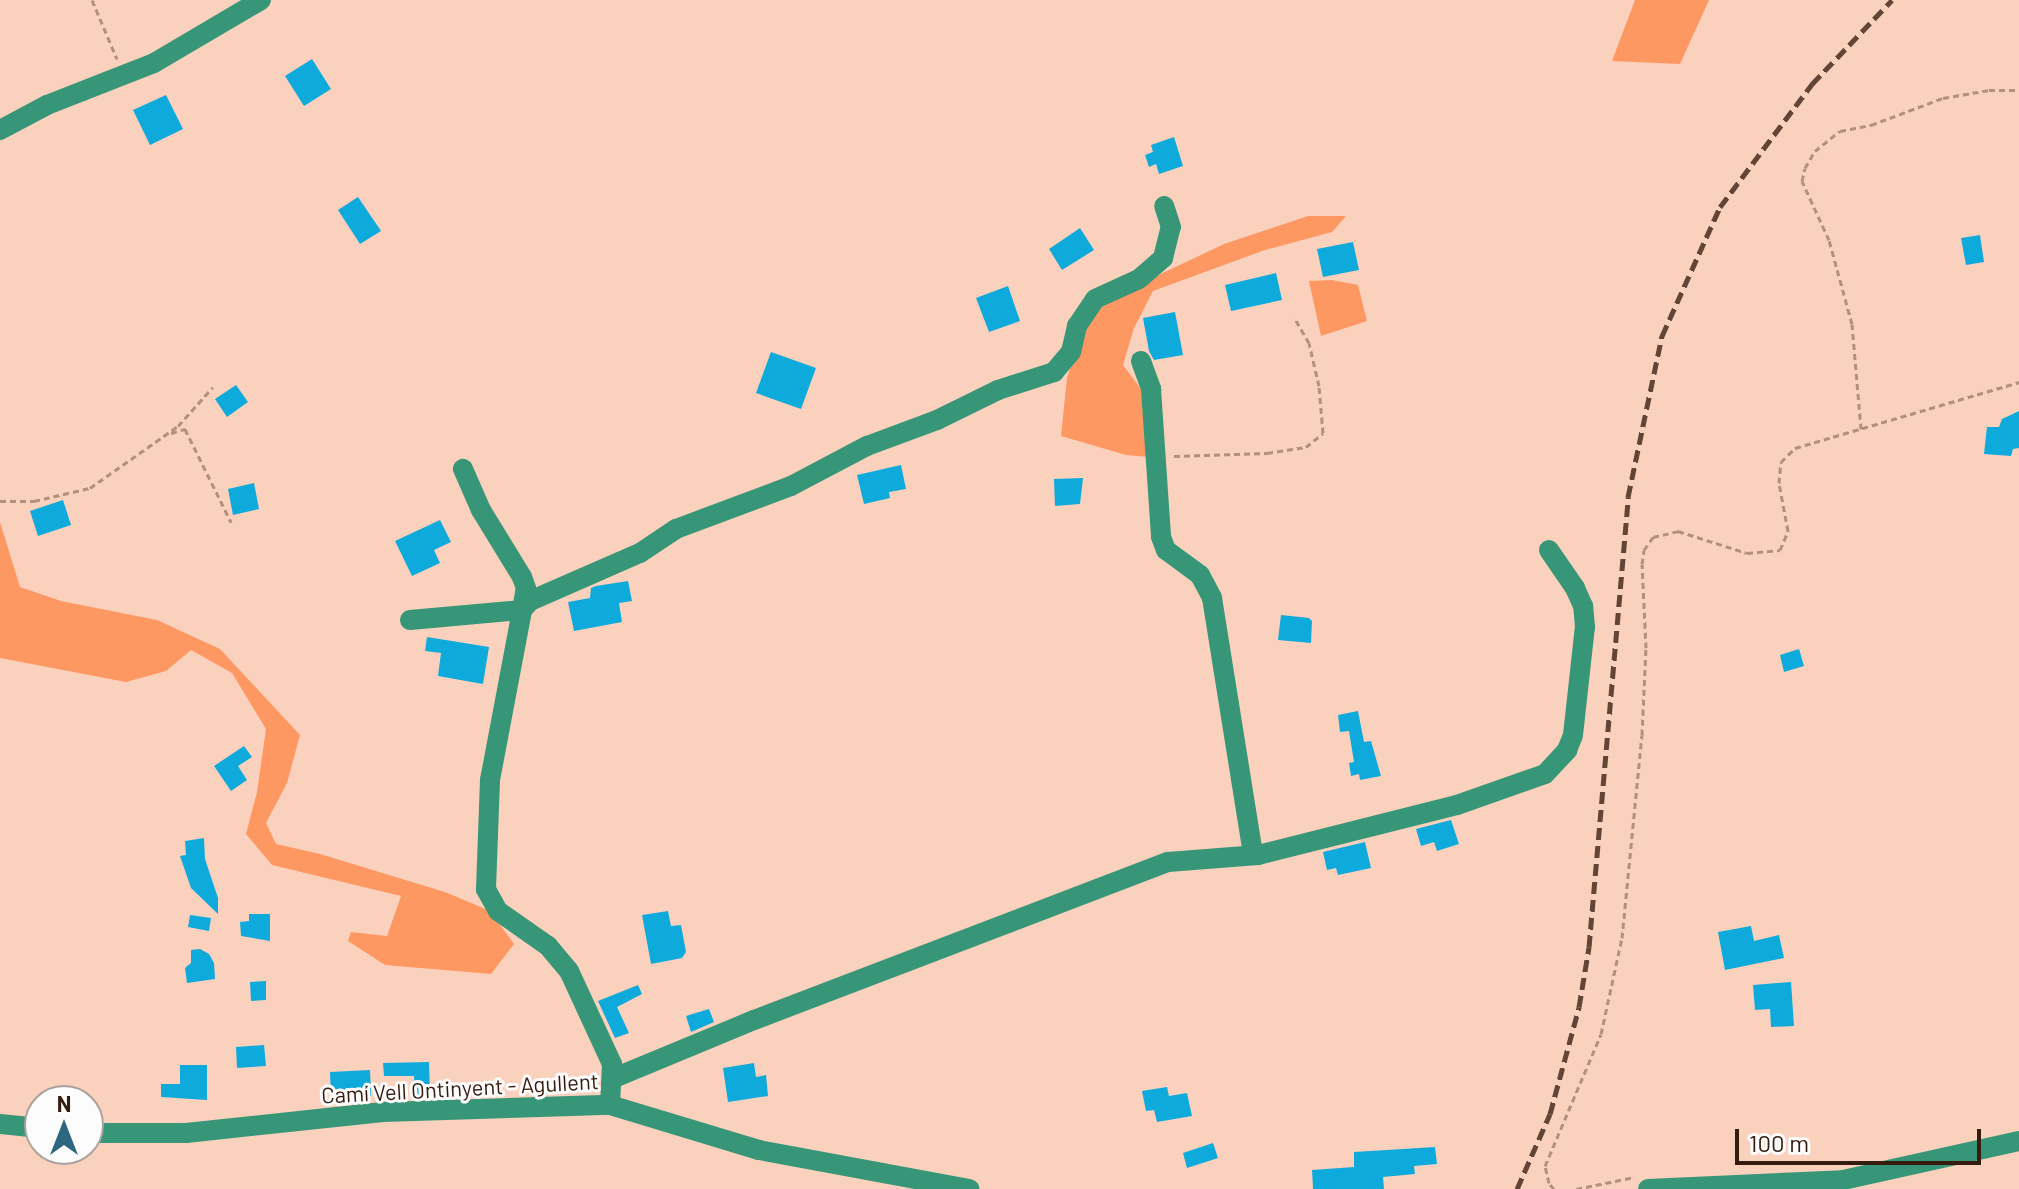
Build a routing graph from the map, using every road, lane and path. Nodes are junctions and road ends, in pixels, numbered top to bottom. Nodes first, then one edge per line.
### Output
1 (92, 0) edge
2 (261, 0) edge
3 (123, 76) junction
4 (2019, 90) edge
5 (0, 130) edge
6 (1164, 206) dead end
7 (1294, 317) dead end
8 (1141, 361) dead end
9 (2019, 382) edge
10 (213, 387) dead end
11 (1861, 429) junction
12 (167, 434) junction
13 (463, 469) dead end
14 (1157, 471) junction
15 (0, 501) edge
16 (231, 522) dead end
17 (1549, 550) dead end
18 (522, 610) junction
19 (410, 620) dead end
20 (1253, 855) junction
21 (614, 1078) junction
22 (610, 1105) junction
23 (0, 1124) edge
24 (24, 1126) edge
25 (104, 1133) edge
26 (2019, 1141) edge
27 (1706, 1187) edge
28 (969, 1189) edge
29 (1554, 1189) edge
30 (1648, 1189) edge

1 - 3 path
2 - 3 street
3 - 5 street
4 - 11 path
6 - 18 street
7 - 14 path
8 - 14 street
9 - 11 path
10 - 12 path
11 - 29 path
12 - 15 path
12 - 16 path
13 - 18 street
14 - 20 street
17 - 20 street
18 - 19 street
18 - 21 street
20 - 21 street
21 - 22 street
22 - 25 street, Camí Vell Ontinyent - Agullent
22 - 28 street, Camí Vell Ontinyent - Agullent
23 - 24 street
26 - 27 street
27 - 30 street

